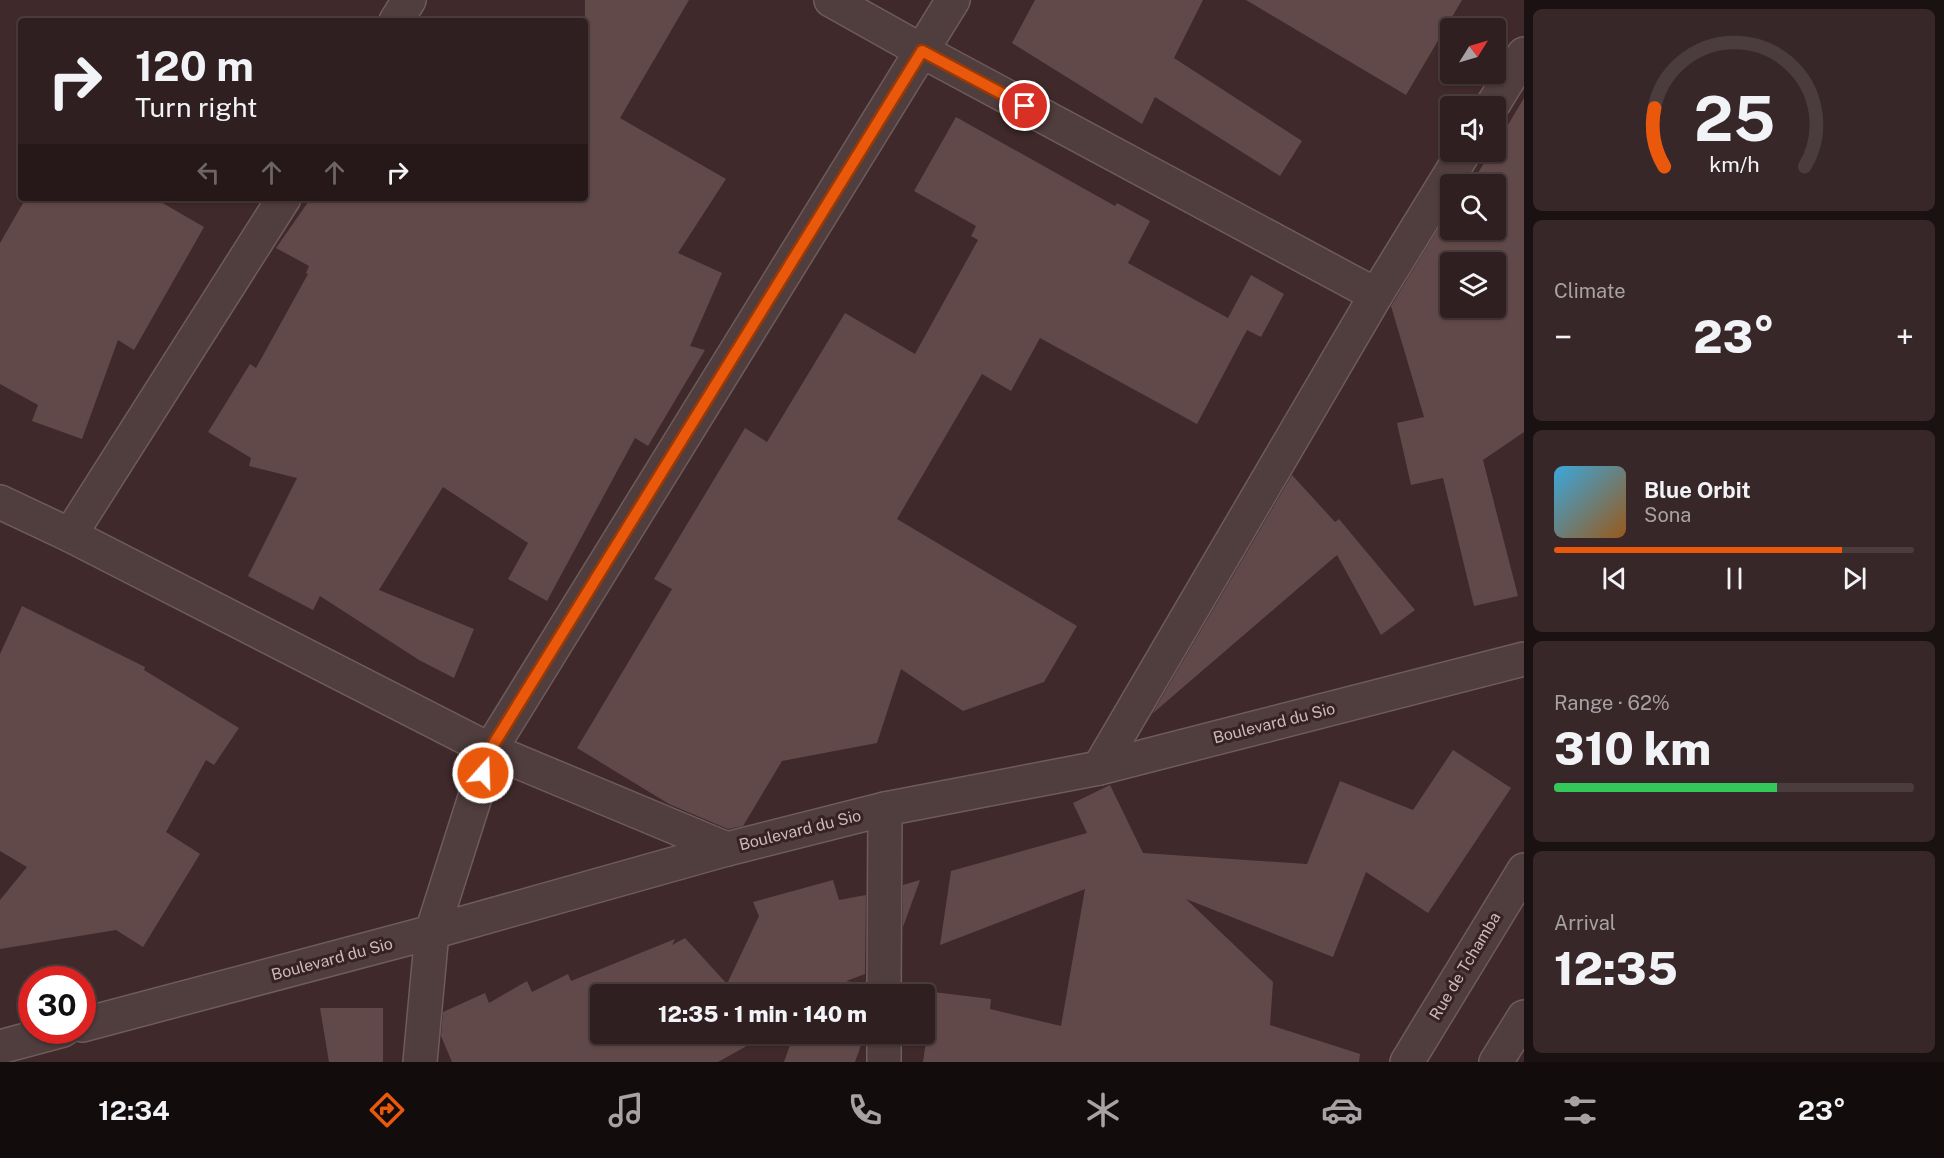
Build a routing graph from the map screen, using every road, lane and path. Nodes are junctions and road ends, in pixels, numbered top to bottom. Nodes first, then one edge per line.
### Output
1 (409, 0) edge
2 (831, 0) edge
3 (953, 0) edge
4 (398, 18) edge
5 (922, 51) junction
6 (1524, 54) edge
7 (1498, 96) edge
8 (1458, 162) edge
9 (282, 201) edge
10 (1376, 295) junction
11 (0, 502) edge
12 (70, 535) junction
13 (1524, 659) edge
14 (490, 750) junction
15 (1099, 768) junction
16 (885, 809) junction
17 (727, 849) junction
18 (1524, 870) edge
19 (432, 932) junction
20 (884, 984) edge
21 (1524, 1017) edge
22 (96, 1021) edge
23 (18, 1042) edge
24 (884, 1044) edge
25 (0, 1047) edge
26 (420, 1062) edge
27 (884, 1062) edge
28 (1407, 1062) edge
29 (1496, 1062) edge

1 - 4 street
2 - 5 street
3 - 5 street
5 - 10 street
5 - 14 street
6 - 7 street
8 - 10 street
9 - 12 street
10 - 15 street
11 - 12 street
12 - 14 street
13 - 15 street, Boulevard du Sio
14 - 17 street
14 - 19 street
15 - 16 street, Boulevard du Sio
16 - 17 street, Boulevard du Sio
16 - 20 street
17 - 19 street, Boulevard du Sio
18 - 28 street, Rue de Tchamba
19 - 22 street, Boulevard du Sio
19 - 26 street
21 - 29 street
23 - 25 street
24 - 27 street

